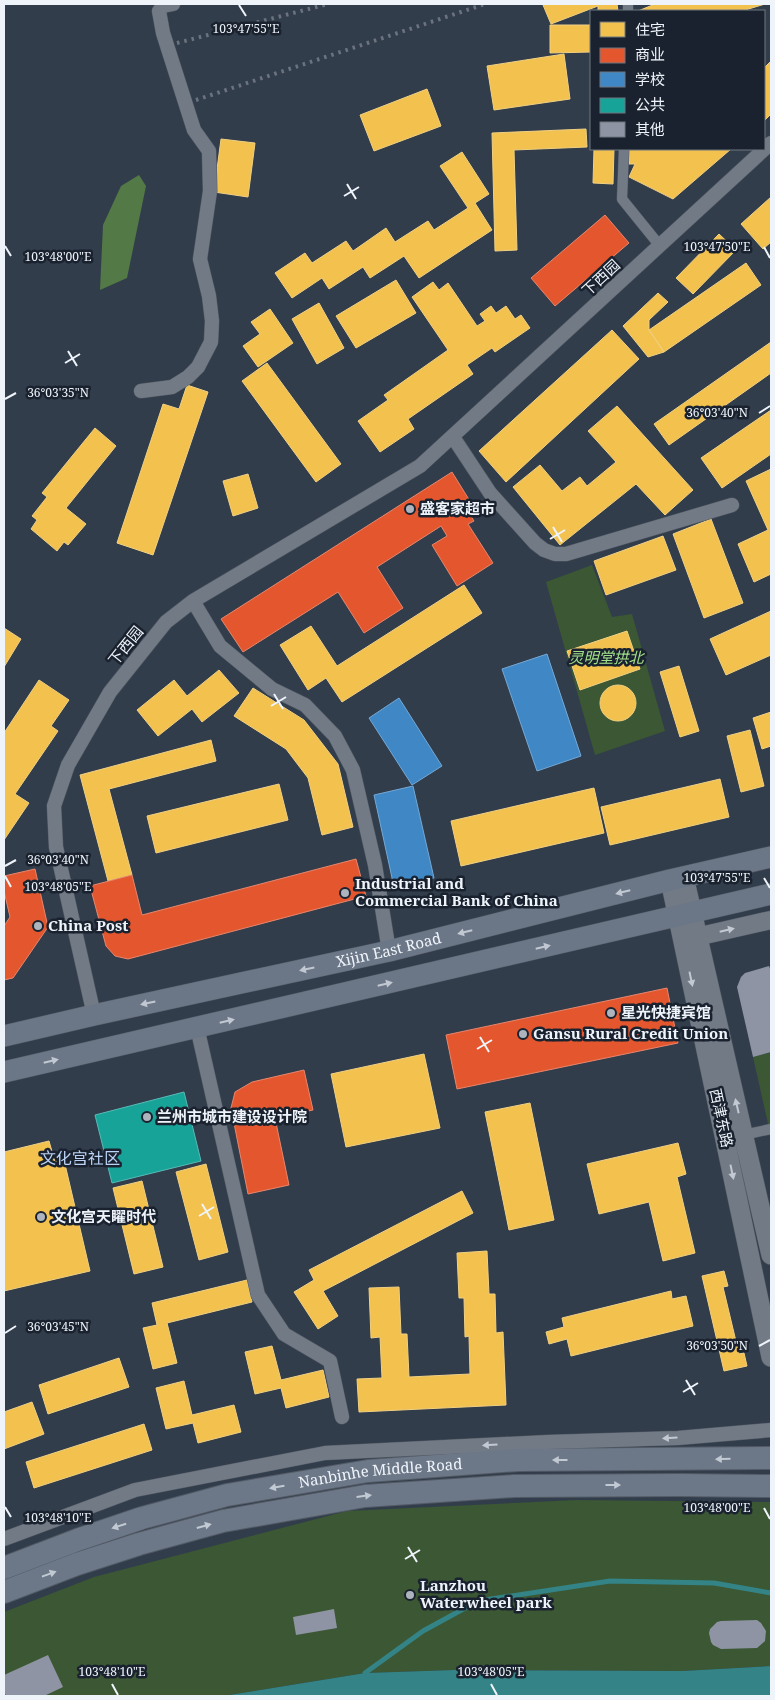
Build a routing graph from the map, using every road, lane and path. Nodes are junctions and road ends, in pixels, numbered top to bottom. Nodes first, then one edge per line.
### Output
1 (173, 4) edge
2 (624, 150) edge
3 (763, 150) edge
4 (660, 246) junction
5 (141, 392) dead end
6 (453, 437) junction
7 (732, 505) dead end
8 (193, 601) junction
9 (771, 857) edge
10 (677, 878) junction
11 (771, 894) edge
12 (685, 914) junction
13 (771, 920) edge
14 (690, 939) junction
15 (390, 951) junction
16 (94, 1015) junction
17 (197, 1027) junction
18 (4, 1036) edge
19 (4, 1072) edge
20 (771, 1129) edge
21 (743, 1135) junction
22 (771, 1255) edge
23 (771, 1357) edge
24 (342, 1417) dead end
25 (771, 1430) edge
26 (771, 1458) edge
27 (771, 1486) edge
28 (4, 1540) edge
29 (4, 1568) edge
30 (4, 1592) edge

1 - 5 street
2 - 4 street
3 - 4 street, 下西园
4 - 6 street, 下西园
6 - 7 street
6 - 8 street, 下西园
8 - 15 street
8 - 16 street, 下西园
9 - 10 main road, Xijin East Road
10 - 12 main road, 西津东路
10 -> 15 main road, Xijin East Road
11 - 12 main road
12 - 14 main road, 西津东路
17 -> 12 main road
14 -> 13 street
21 -> 14 main road, 西津东路
14 -> 23 main road, 西津东路
15 -> 16 main road, Xijin East Road
16 - 18 main road, Xijin East Road
19 -> 17 main road
17 - 24 street
20 - 21 street
21 - 22 main road, 西津东路
25 -> 28 street
26 -> 29 highway, Nanbinhe Middle Road
30 -> 27 highway, Nanbinhe Middle Road

